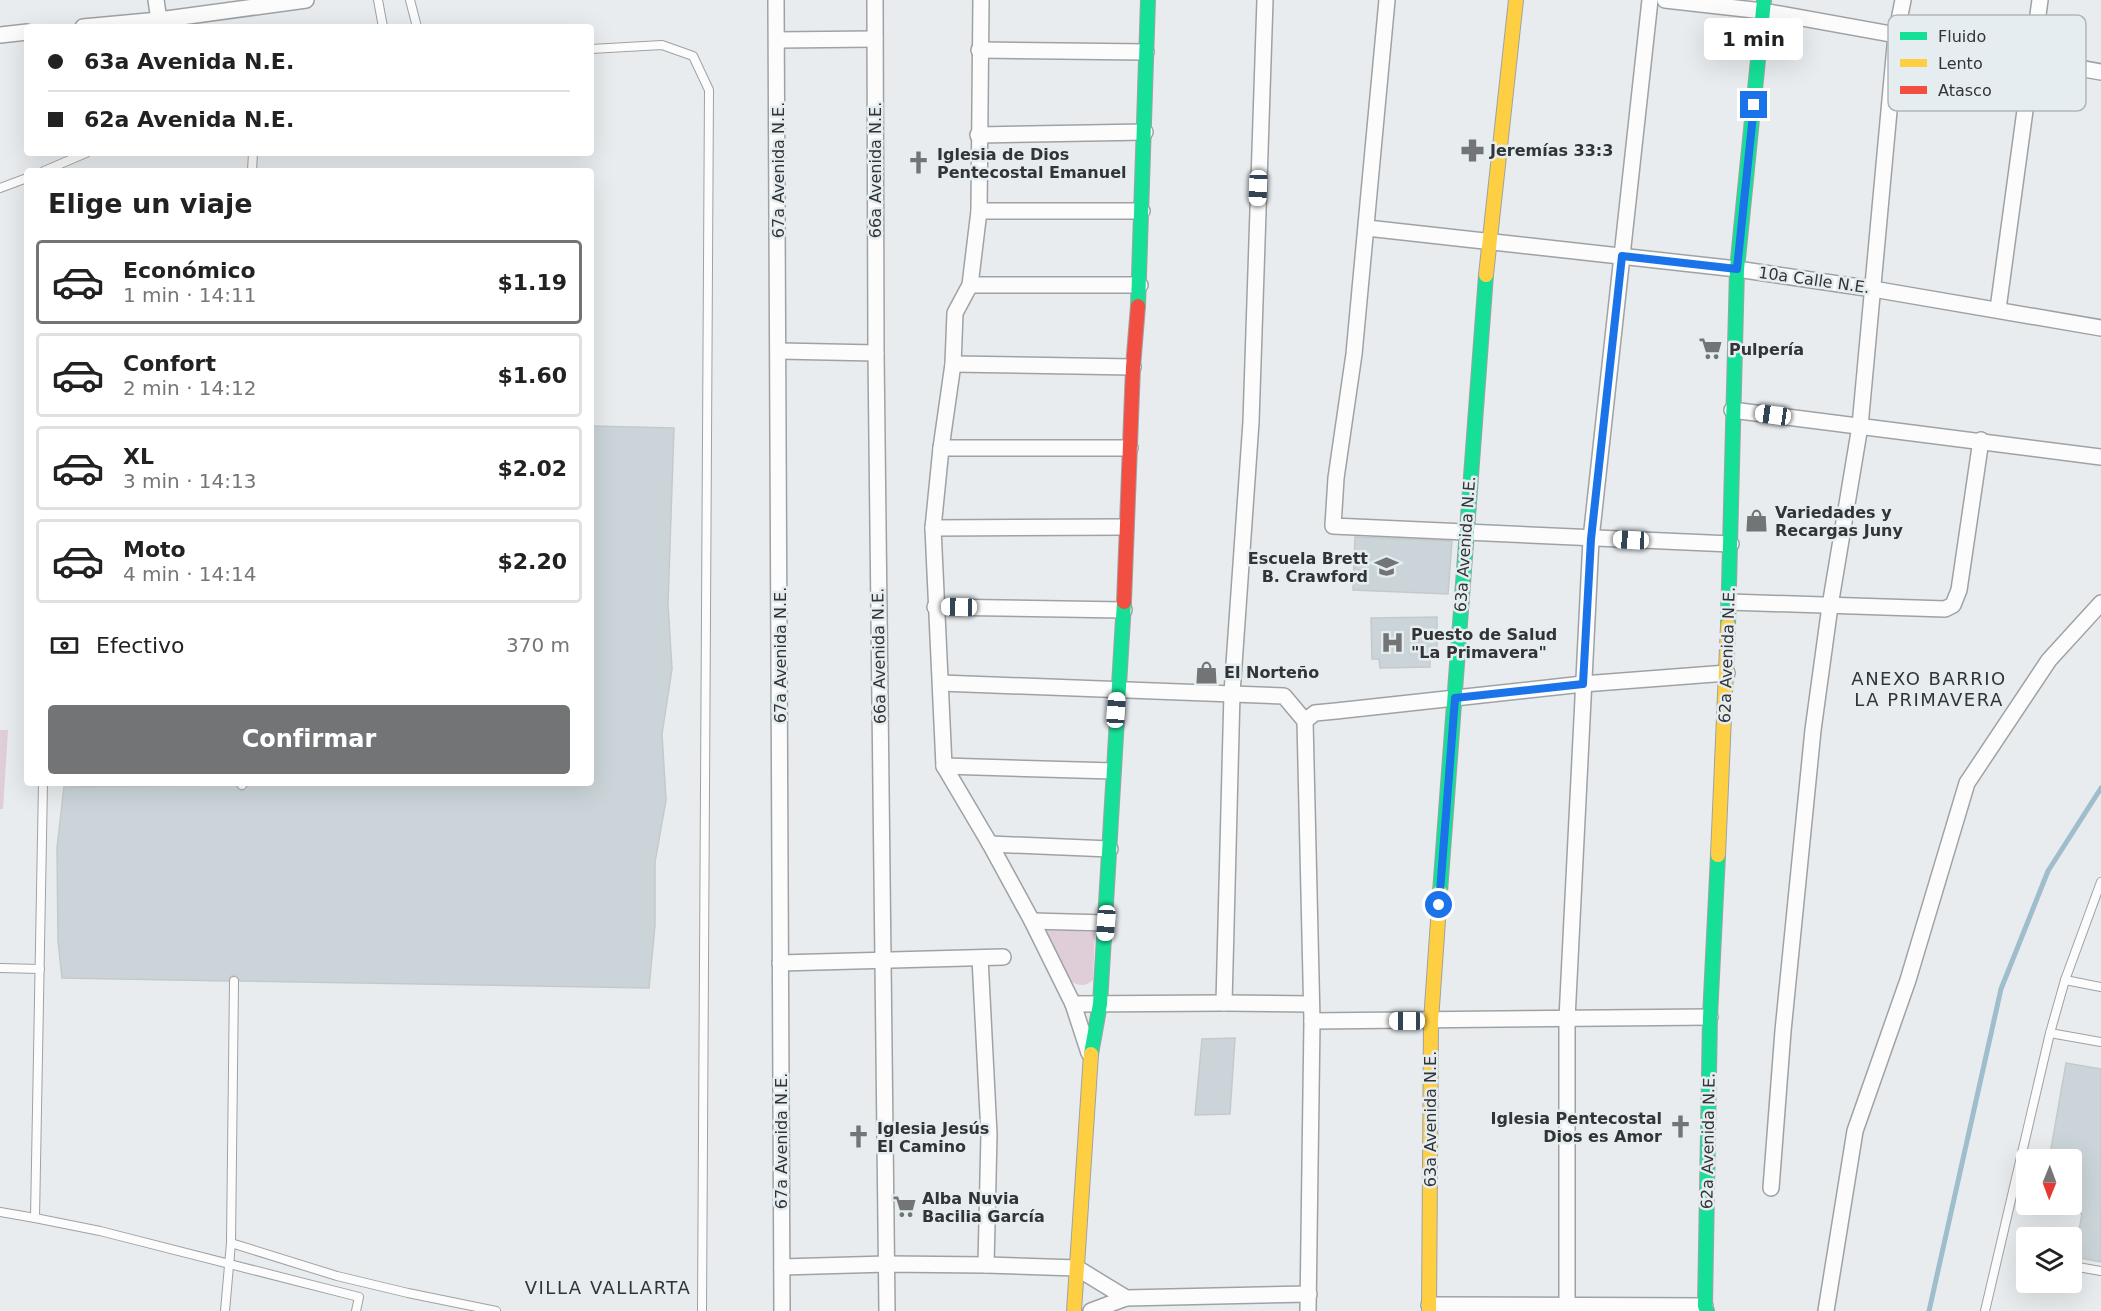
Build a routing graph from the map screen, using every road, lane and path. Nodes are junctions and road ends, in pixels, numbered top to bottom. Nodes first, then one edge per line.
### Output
1 (156, 0) edge
2 (378, 0) edge
3 (410, 0) edge
4 (776, 0) edge
5 (875, 0) edge
6 (981, 0) edge
7 (1148, 0) edge
8 (1264, 0) edge
9 (1387, 0) edge
10 (1516, 0) edge
11 (1650, 0) edge
12 (1665, 0) edge
13 (1903, 0) edge
14 (2040, 0) edge
15 (302, 1) edge
16 (1763, 5) edge
17 (1900, 15) edge
18 (2038, 15) edge
19 (159, 20) junction
20 (116, 24) edge
21 (382, 24) edge
22 (416, 24) edge
23 (0, 32) edge
24 (24, 32) edge
25 (1888, 33) edge
26 (875, 39) junction
27 (777, 40) junction
28 (594, 49) edge
29 (980, 50) junction
30 (1146, 52) junction
31 (2086, 69) edge
32 (2101, 72) edge
33 (1889, 111) edge
34 (2023, 111) edge
35 (1145, 132) junction
36 (978, 135) junction
37 (80, 156) edge
38 (57, 168) edge
39 (24, 179) edge
40 (0, 188) edge
41 (1142, 210) junction
42 (979, 211) junction
43 (1367, 228) junction
44 (1490, 242) junction
45 (1622, 256) junction
46 (1737, 269) junction
47 (970, 285) junction
48 (1140, 285) junction
49 (1873, 289) junction
50 (1998, 309) junction
51 (2101, 328) edge
52 (780, 351) junction
53 (876, 353) junction
54 (953, 364) junction
55 (1133, 367) junction
56 (1732, 410) junction
57 (1860, 426) junction
58 (1981, 440) junction
59 (941, 448) junction
60 (1130, 448) junction
61 (2101, 457) edge
62 (1126, 527) junction
63 (933, 528) junction
64 (1466, 534) junction
65 (1591, 539) junction
66 (1731, 544) junction
67 (1729, 602) junction
68 (2101, 603) edge
69 (1830, 606) junction
70 (935, 607) junction
71 (1124, 610) junction
72 (1727, 674) junction
73 (941, 683) junction
74 (1583, 684) junction
75 (1118, 690) junction
76 (1232, 693) junction
77 (1455, 698) junction
78 (1305, 721) junction
79 (944, 766) junction
80 (1113, 771) junction
81 (43, 786) edge
82 (990, 844) junction
83 (1110, 849) junction
84 (2101, 882) edge
85 (1032, 921) junction
86 (1106, 923) junction
87 (1003, 957) dead end
88 (980, 958) junction
89 (882, 960) junction
90 (780, 963) junction
91 (0, 968) edge
92 (40, 969) junction
93 (2066, 980) junction
94 (234, 981) dead end
95 (2101, 987) edge
96 (1224, 1003) junction
97 (1100, 1004) junction
98 (1311, 1004) junction
99 (1073, 1005) junction
100 (1710, 1017) junction
101 (1567, 1019) junction
102 (1312, 1021) junction
103 (1431, 1021) junction
104 (2050, 1033) junction
105 (2101, 1042) edge
106 (1090, 1058) junction
107 (1771, 1188) dead end
108 (0, 1212) edge
109 (35, 1218) junction
110 (231, 1243) junction
111 (230, 1263) junction
112 (887, 1264) junction
113 (986, 1265) junction
114 (782, 1267) junction
115 (1072, 1268) junction
116 (2082, 1268) edge
117 (2101, 1271) edge
118 (1309, 1294) junction
119 (1126, 1298) junction
120 (1567, 1305) junction
121 (1429, 1308) edge
122 (1706, 1308) edge
123 (225, 1311) edge
124 (356, 1311) edge
125 (496, 1311) edge
126 (702, 1311) edge
127 (782, 1311) edge
128 (887, 1311) edge
129 (1074, 1311) edge
130 (1091, 1311) edge
131 (1308, 1311) edge
132 (1826, 1311) edge
133 (1985, 1311) edge

1 - 19 street
2 - 21 lane
3 - 22 lane
4 - 27 street, 67a Avenida N.E.
5 - 26 street, 66a Avenida N.E.
6 - 29 street
7 - 30 street
8 - 76 street
9 - 43 street
10 - 44 street, 63a Avenida N.E.
11 - 45 street
12 - 16 street
13 - 17 street
14 - 18 street
15 - 19 street
16 - 25 street
16 - 46 street, 62a Avenida N.E.
19 - 20 street
23 - 24 street
26 - 27 street
26 - 53 street, 66a Avenida N.E.
27 - 52 street, 67a Avenida N.E.
28 - 126 lane
29 - 30 street
29 - 36 street
30 - 35 street
31 - 32 street
33 - 49 street
34 - 50 street
35 - 36 street
35 - 41 street
36 - 42 street
37 - 38 lane
39 - 40 lane
41 - 42 street
41 - 48 street
42 - 47 street
43 - 44 street, 10a Calle N.E.
43 - 64 street
44 - 45 street, 10a Calle N.E.
44 - 64 street, 63a Avenida N.E.
45 - 46 street, 10a Calle N.E.
45 - 65 street
46 - 49 street, 10a Calle N.E.
46 - 56 street, 62a Avenida N.E.
47 - 48 street
47 - 54 street
48 - 55 street
49 - 50 street, 10a Calle N.E.
49 - 57 street
50 - 51 street, 10a Calle N.E.
52 - 53 street
52 - 90 street, 67a Avenida N.E.
53 - 89 street, 66a Avenida N.E.
54 - 55 street
54 - 59 street
55 - 60 street
56 - 57 street
56 - 66 street, 62a Avenida N.E.
57 - 58 street
57 - 69 street
58 - 61 street
58 - 69 street
59 - 60 street
59 - 63 street
60 - 62 street
62 - 63 street
62 - 71 street
63 - 70 street
64 - 65 street
64 - 77 street, 63a Avenida N.E.
65 - 66 street
65 - 74 street
66 - 67 street, 62a Avenida N.E.
67 - 69 street
67 - 72 street, 62a Avenida N.E.
68 - 132 street
69 - 107 street
70 - 71 street
70 - 73 street
71 - 75 street
72 - 74 street
72 - 100 street, 62a Avenida N.E.
73 - 75 street
73 - 79 street
74 - 77 street
74 - 101 street
75 - 76 street
75 - 80 street
76 - 78 street
76 - 96 street
77 - 78 street
77 - 103 street, 63a Avenida N.E.
78 - 98 street
79 - 80 street
79 - 82 street
80 - 83 street
81 - 92 lane
82 - 83 street
82 - 85 street
83 - 86 street
84 - 93 lane
85 - 86 street
85 - 99 street
86 - 97 street
87 - 88 street
88 - 89 street
88 - 113 street
89 - 90 street
89 - 112 street, 66a Avenida N.E.
90 - 114 street, 67a Avenida N.E.
91 - 92 lane
92 - 109 lane
93 - 95 lane
93 - 104 lane
94 - 110 lane
96 - 97 street
96 - 98 street
97 - 99 street
97 - 106 street
98 - 102 street
99 - 106 street
100 - 101 street
100 - 122 street, 62a Avenida N.E.
101 - 103 street
101 - 120 street
102 - 103 street
102 - 118 street
103 - 121 street, 63a Avenida N.E.
104 - 105 lane
104 - 133 lane
106 - 115 street
108 - 109 lane
109 - 111 lane
110 - 111 lane
110 - 125 lane
111 - 123 lane
111 - 124 lane
112 - 113 street
112 - 114 street
112 - 128 street, 66a Avenida N.E.
113 - 115 street
114 - 127 street, 67a Avenida N.E.
115 - 119 street
115 - 129 street
116 - 117 lane
118 - 119 street
118 - 131 street
119 - 130 street
120 - 121 street
120 - 122 street

